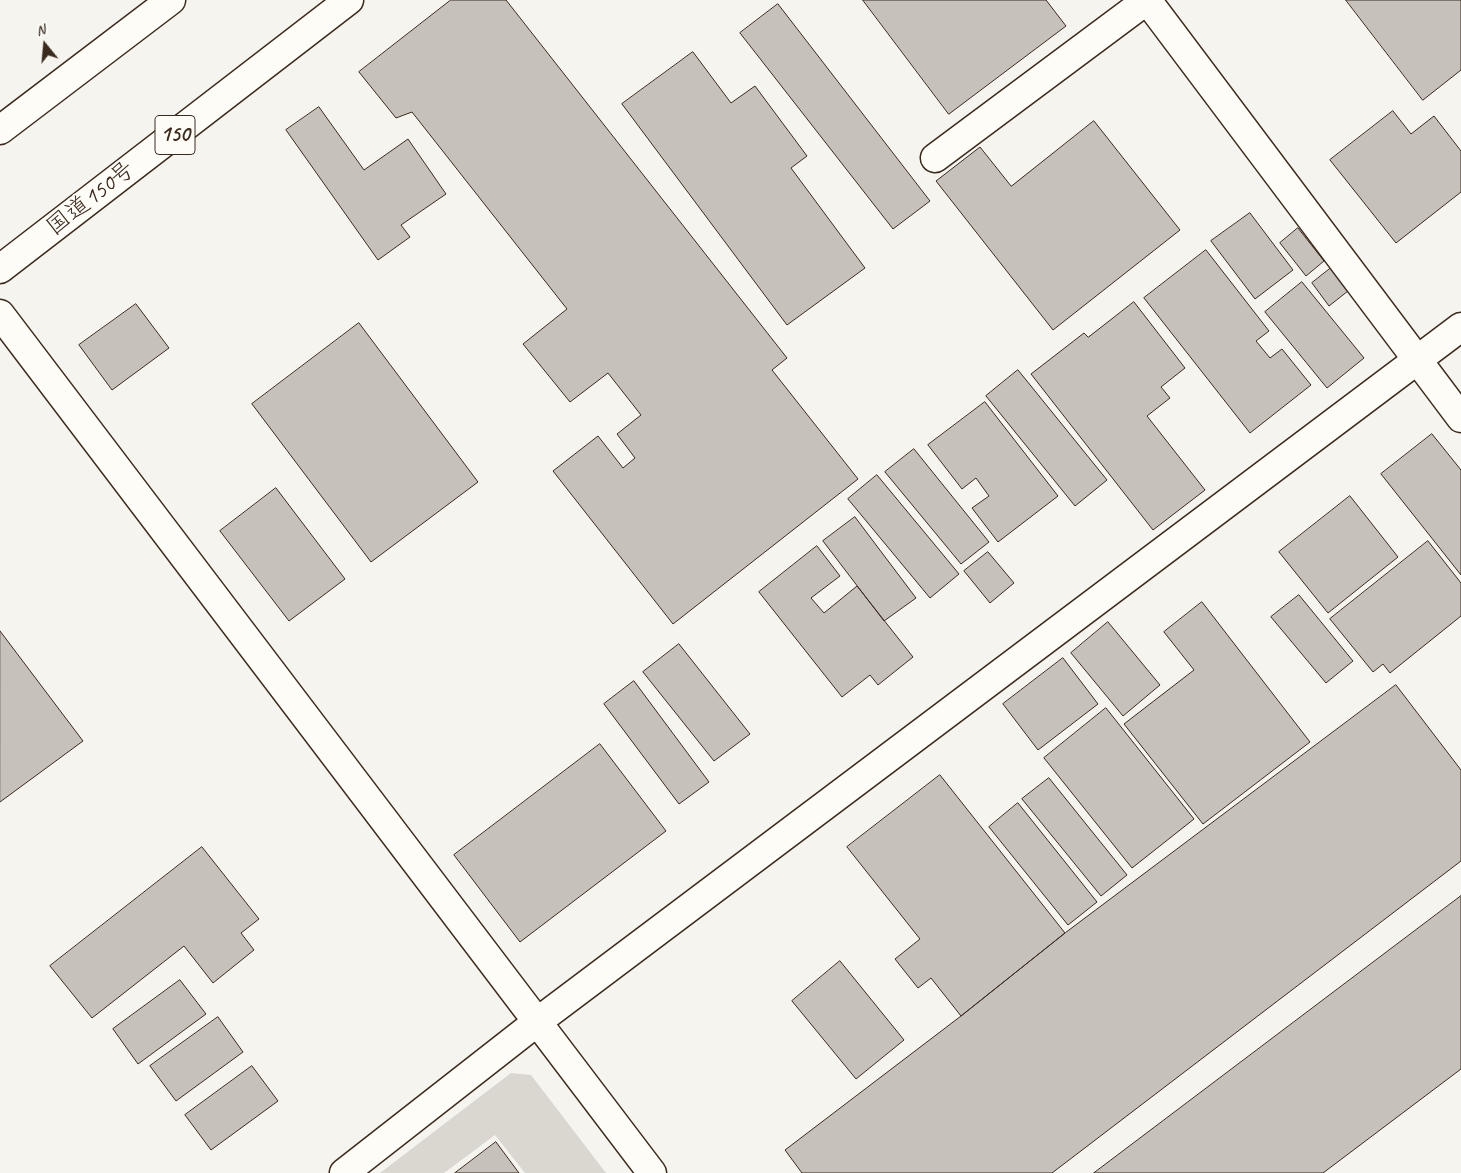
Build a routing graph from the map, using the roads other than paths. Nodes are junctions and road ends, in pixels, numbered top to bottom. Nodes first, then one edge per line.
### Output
1 (172, 0) edge
2 (349, 0) edge
3 (1147, 0) edge
4 (0, 130) edge
5 (935, 158) dead end
6 (0, 270) edge
7 (0, 314) edge
8 (1461, 326) edge
9 (1417, 360) junction
10 (1461, 418) edge
11 (537, 1022) junction
12 (344, 1173) edge
13 (652, 1173) edge

1 - 4 main road
2 - 6 main road, 国道150号 / 150
3 - 5 main road
3 - 9 main road
7 - 11 main road
8 - 9 main road
9 - 10 main road
9 - 11 main road
11 - 12 main road
11 - 13 main road

